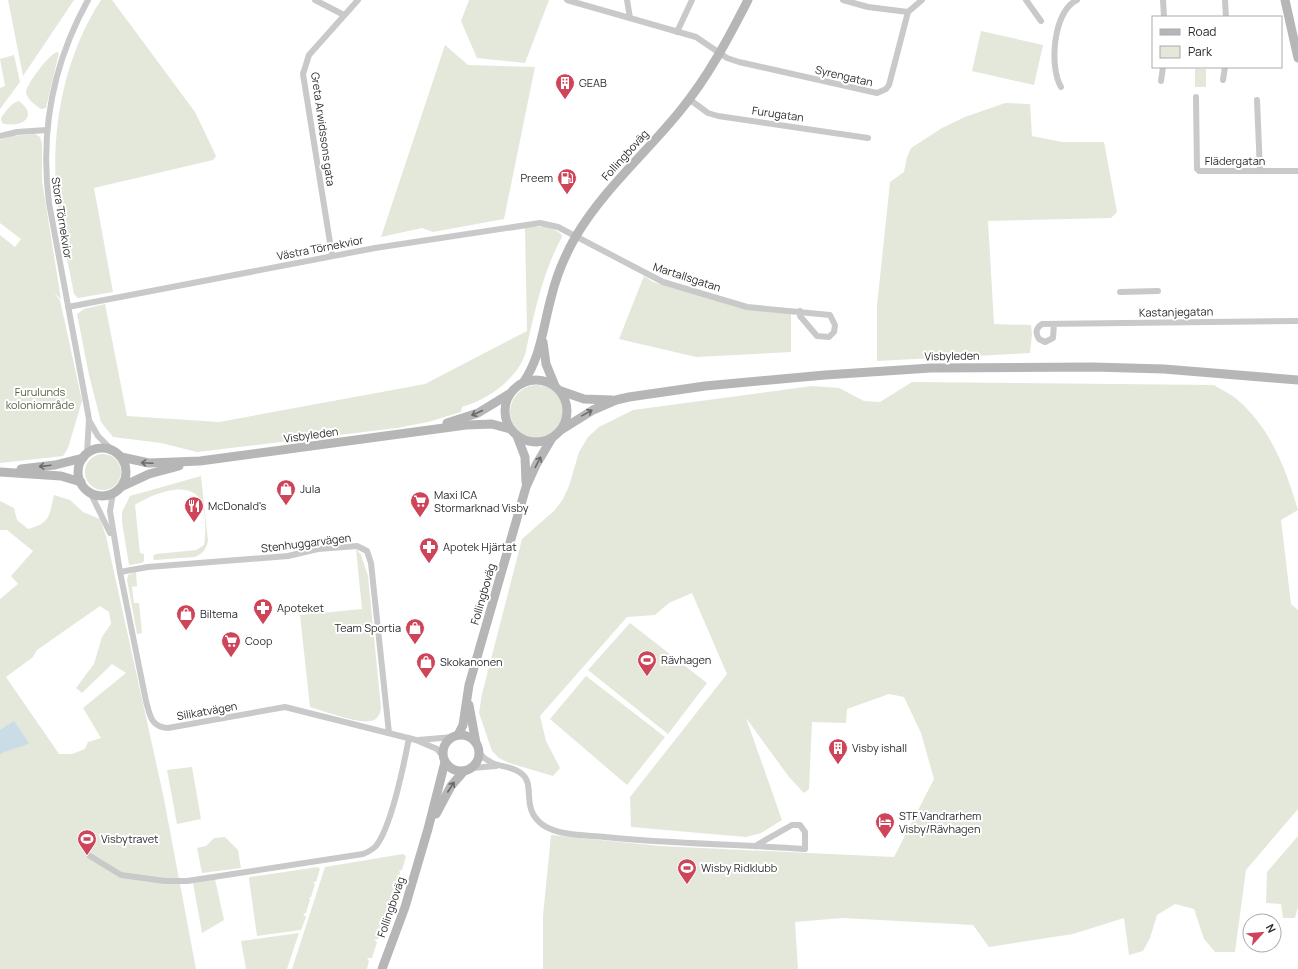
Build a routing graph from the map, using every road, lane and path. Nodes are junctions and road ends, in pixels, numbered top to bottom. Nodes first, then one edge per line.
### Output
1 (88, 0) edge
2 (315, 0) edge
3 (358, 0) edge
4 (567, 0) edge
5 (627, 0) edge
6 (692, 0) edge
7 (748, 0) edge
8 (843, 0) edge
9 (922, 0) edge
10 (1026, 0) edge
11 (1077, 0) edge
12 (1163, 0) edge
13 (1225, 0) edge
14 (1285, 0) edge
15 (908, 12) junction
16 (344, 15) junction
17 (1164, 16) edge
18 (1226, 16) edge
19 (630, 18) junction
20 (1041, 21) dead end
21 (677, 32) junction
22 (720, 53) junction
23 (1298, 58) edge
24 (1164, 68) edge
25 (1225, 68) edge
26 (1223, 80) dead end
27 (1162, 81) dead end
28 (1061, 87) dead end
29 (1196, 97) dead end
30 (689, 99) junction
31 (1257, 100) dead end
32 (47, 130) junction
33 (0, 136) edge
34 (868, 138) dead end
35 (1298, 171) edge
36 (1260, 172) junction
37 (576, 237) junction
38 (332, 255) junction
39 (1158, 291) dead end
40 (1120, 292) dead end
41 (68, 307) junction
42 (800, 311) junction
43 (1298, 321) edge
44 (1054, 324) dead end
45 (543, 336) junction
46 (1296, 378) edge
47 (523, 383) junction
48 (557, 388) junction
49 (511, 394) junction
50 (616, 400) junction
51 (89, 419) junction
52 (510, 429) junction
53 (426, 430) junction
54 (561, 430) junction
55 (517, 436) junction
56 (552, 438) junction
57 (113, 451) junction
58 (85, 456) junction
59 (121, 457) junction
60 (200, 461) junction
61 (1, 472) edge
62 (81, 482) junction
63 (120, 487) junction
64 (526, 487) junction
65 (90, 492) junction
66 (113, 493) junction
67 (113, 540) junction
68 (120, 572) junction
69 (469, 685) junction
70 (389, 733) junction
71 (456, 736) junction
72 (409, 738) junction
73 (416, 740) junction
74 (476, 743) junction
75 (480, 753) junction
76 (444, 759) junction
77 (498, 766) junction
78 (468, 770) junction
79 (428, 830) junction
80 (755, 846) junction
81 (90, 856) dead end
82 (382, 969) edge

1 - 32 street, Stora Törnekvior
2 - 16 street
3 - 16 street, Greta Arwidssons gata
4 - 19 street
5 - 19 street
6 - 21 street
7 - 22 main road, Follingboväg
8 - 15 street
9 - 15 street
10 - 20 street
11 - 28 street
12 - 17 street
13 - 18 street
14 - 23 main road
15 - 22 street, Syrengatan
16 - 38 street, Greta Arwidssons gata
19 - 21 street
21 - 22 street
22 - 30 main road, Follingboväg
24 - 27 street
25 - 26 street
29 - 36 street, Flädergatan
30 - 34 street, Furugatan
30 - 37 main road, Follingboväg
31 - 36 street
32 - 33 street
32 - 41 street, Stora Törnekvior
35 - 36 street, Flädergatan
37 - 38 street, Västra Törnekvior
37 - 42 street, Martallsgatan
37 - 45 main road, Follingboväg
38 - 41 street, Västra Törnekvior
39 - 40 street
41 - 51 street, Stora Törnekvior
42 - 42 street, Martallsgatan
43 - 44 street, Kastanjegatan
45 - 47 main road, Follingboväg
45 - 48 main road, Follingboväg
46 - 50 main road, Visbyleden
47 - 48 main road
47 - 49 main road
48 - 50 main road, Visbyleden
48 - 54 main road
49 - 52 main road
49 -> 53 main road, Visbyleden
54 -> 50 main road, Visbyleden
51 - 57 street
51 - 58 street
52 - 53 main road, Visbyleden
52 - 55 main road
53 - 60 main road, Visbyleden
54 - 56 main road
55 - 56 main road
55 - 64 main road, Follingboväg
64 -> 56 main road, Follingboväg
57 - 58 main road
57 - 59 main road
58 -> 61 main road
58 - 62 main road
60 -> 59 main road, Visbyleden
59 - 63 main road
60 - 63 main road, Visbyleden
61 - 62 main road
62 - 65 main road
63 - 66 main road
64 - 69 main road, Follingboväg
65 - 66 main road
65 - 67 street
66 - 67 street
67 - 68 street
68 - 70 street, Silikatvägen
68 - 70 street, Stenhuggarvägen
69 - 71 main road, Follingboväg
69 - 74 main road, Follingboväg
70 - 72 street, Silikatvägen
71 - 73 street
71 - 74 main road
71 - 76 main road
72 - 73 street, Silikatvägen
72 - 81 street
73 - 76 street
74 - 75 main road
75 - 77 street
75 - 78 main road
76 - 78 main road
76 - 79 main road, Follingboväg
77 - 78 street
77 - 80 street
79 -> 78 main road, Follingboväg
79 - 82 main road, Follingboväg
80 - 80 street

